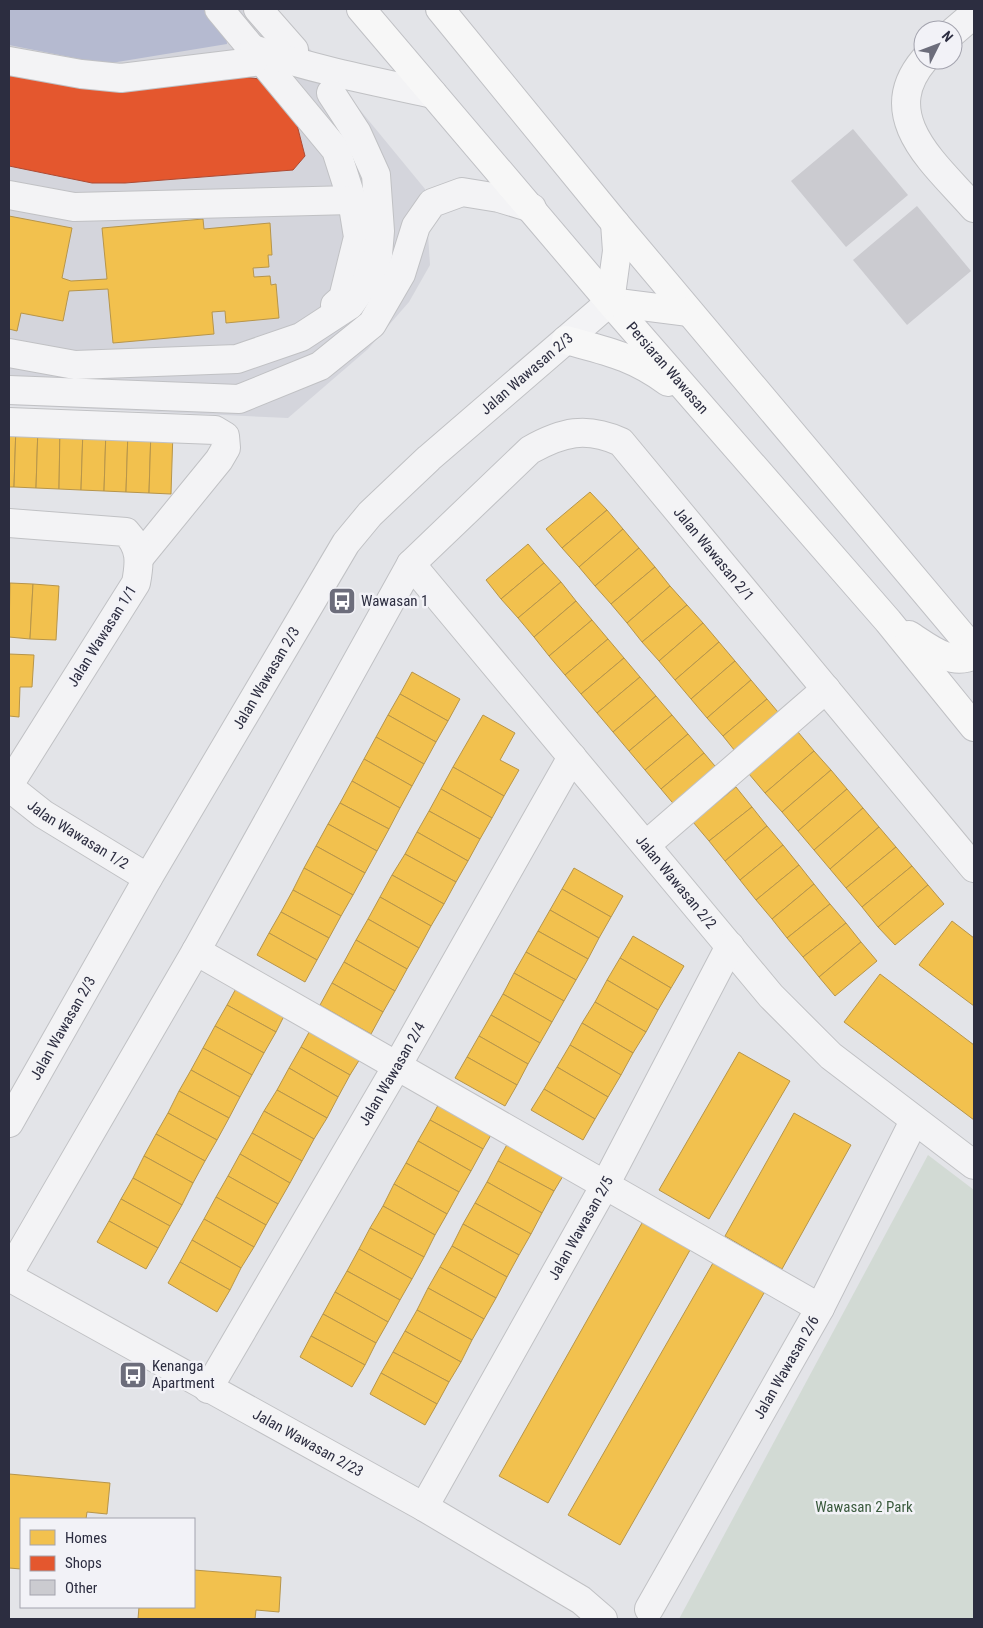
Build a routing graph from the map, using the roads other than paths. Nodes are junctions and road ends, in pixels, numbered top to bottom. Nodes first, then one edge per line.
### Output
1 (208, 9) edge
2 (219, 9) edge
3 (258, 9) edge
4 (361, 9) edge
5 (440, 9) edge
6 (974, 14) edge
7 (963, 23) edge
8 (253, 49) junction
9 (294, 50) dead end
10 (9, 61) edge
11 (918, 70) edge
12 (331, 93) dead end
13 (433, 94) junction
14 (9, 195) edge
15 (352, 200) junction
16 (532, 208) junction
17 (974, 208) edge
18 (614, 223) junction
19 (610, 302) junction
20 (690, 312) junction
21 (301, 337) junction
22 (566, 340) junction
23 (9, 354) edge
24 (9, 390) edge
25 (698, 403) junction
26 (9, 422) edge
27 (9, 523) edge
28 (140, 557) junction
29 (411, 564) junction
30 (888, 622) junction
31 (974, 650) edge
32 (974, 655) edge
33 (826, 689) junction
34 (974, 727) edge
35 (572, 757) junction
36 (9, 786) edge
37 (646, 845) junction
38 (974, 868) edge
39 (148, 878) junction
40 (730, 946) junction
41 (196, 951) junction
42 (397, 1066) junction
43 (914, 1121) junction
44 (9, 1124) edge
45 (974, 1166) edge
46 (605, 1185) junction
47 (9, 1272) edge
48 (9, 1277) edge
49 (820, 1308) junction
50 (208, 1389) junction
51 (424, 1507) junction
52 (649, 1609) dead end
53 (603, 1619) edge

1 - 10 street
2 - 8 street
3 - 9 street
4 - 13 main road, Persiaran Wawasan
5 - 18 main road
6 - 7 street
8 - 13 street
8 - 15 street
11 - 17 street
12 - 21 street
13 - 16 main road, Persiaran Wawasan
14 - 15 street
15 - 21 street
16 - 19 main road, Persiaran Wawasan
16 - 24 street
18 - 19 main road
18 - 20 main road
19 - 20 main road
19 - 22 street, Jalan Wawasan 2/3
19 - 25 main road, Persiaran Wawasan
20 - 31 main road
21 - 23 street
22 - 25 main road
22 - 39 street, Jalan Wawasan 2/3
25 - 30 main road, Persiaran Wawasan
26 - 28 street
27 - 28 street
28 - 36 street, Jalan Wawasan 1/1
29 - 33 street, Jalan Wawasan 2/1
29 - 35 street, Jalan Wawasan 2/2
29 - 41 street
30 - 32 main road
30 - 34 main road, Persiaran Wawasan
33 - 37 street
33 - 38 street, Jalan Wawasan 2/1
35 - 37 street, Jalan Wawasan 2/2
35 - 42 street, Jalan Wawasan 2/4
36 - 39 street, Jalan Wawasan 1/2
37 - 40 street, Jalan Wawasan 2/2
39 - 44 street, Jalan Wawasan 2/3
40 - 43 street, Jalan Wawasan 2/2
40 - 46 street, Jalan Wawasan 2/5
41 - 42 street
41 - 47 street
42 - 46 street
42 - 50 street, Jalan Wawasan 2/4
43 - 45 street, Jalan Wawasan 2/2
43 - 49 street, Jalan Wawasan 2/6
46 - 49 street
46 - 51 street, Jalan Wawasan 2/5
48 - 50 street, Jalan Wawasan 2/23
49 - 52 street, Jalan Wawasan 2/6
50 - 51 street, Jalan Wawasan 2/23
51 - 53 street, Jalan Wawasan 2/23

